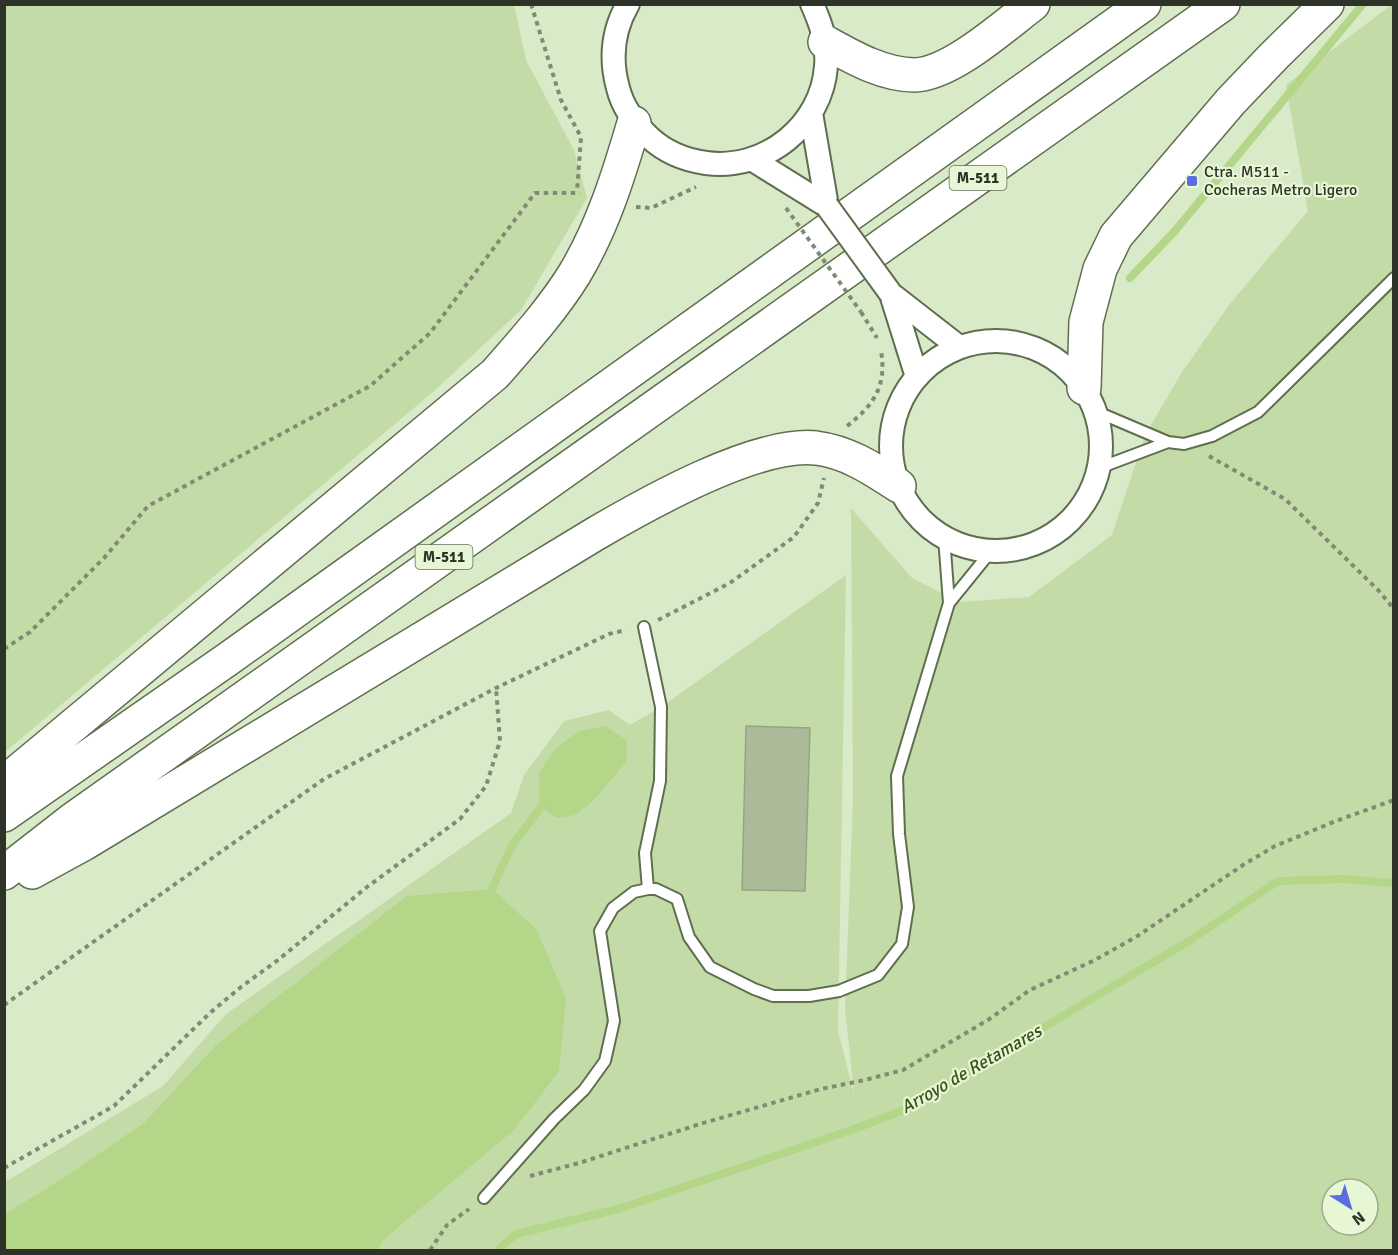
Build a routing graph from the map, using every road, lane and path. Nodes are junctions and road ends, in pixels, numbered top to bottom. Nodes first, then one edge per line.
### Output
1 (531, 4) edge
2 (812, 4) edge
3 (1033, 4) edge
4 (1144, 4) edge
5 (1222, 4) edge
6 (1327, 4) edge
7 (621, 8) edge
8 (825, 42) junction
9 (1231, 101) junction
10 (811, 113) junction
11 (634, 123) junction
12 (1205, 148) dead end
13 (753, 160) junction
14 (701, 185) dead end
15 (1174, 186) dead end
16 (577, 192) junction
17 (611, 197) junction
18 (781, 202) dead end
19 (827, 206) junction
20 (1116, 236) junction
21 (1394, 278) edge
22 (891, 294) junction
23 (959, 347) junction
24 (917, 376) junction
25 (1090, 400) junction
26 (1168, 442) junction
27 (1184, 444) junction
28 (832, 451) junction
29 (1099, 468) junction
30 (899, 486) junction
31 (944, 537) junction
32 (992, 550) junction
33 (948, 603) junction
34 (1394, 609) edge
35 (644, 627) junction
36 (4, 649) edge
37 (496, 688) junction
38 (4, 783) edge
39 (1394, 800) edge
40 (4, 815) edge
41 (4, 873) edge
42 (4, 887) edge
43 (648, 889) junction
44 (4, 1005) edge
45 (4, 1168) edge
46 (498, 1182) junction
47 (484, 1198) joint
48 (430, 1251) edge

1 - 16 path
2 - 8 street
3 - 8 highway
4 - 40 highway, M-511
5 - 41 highway, M-511
6 - 9 highway
7 - 11 street
8 - 10 street
9 - 12 lane
9 - 20 highway
10 - 13 street
10 - 19 street
11 - 13 street
11 - 17 highway
13 - 19 street
14 - 17 path
15 - 20 lane
16 - 17 path
16 - 36 path
17 - 38 highway
18 - 28 path, bridge
19 - 22 street, bridge
20 - 25 highway
21 - 27 lane
22 - 23 street
22 - 24 street
23 - 24 street
23 - 25 street
24 - 30 street
25 - 26 lane
25 - 29 street
26 - 27 lane
26 - 29 lane
27 - 34 path
28 - 30 highway
28 - 35 path
28 - 42 highway
29 - 32 street
30 - 31 street
31 - 32 street
31 - 33 lane
32 - 33 lane
33 - 43 lane
35 - 37 path
35 - 43 lane
37 - 44 path
37 - 45 path
39 - 46 path
43 - 46 lane
46 - 47 lane
47 - 48 path

